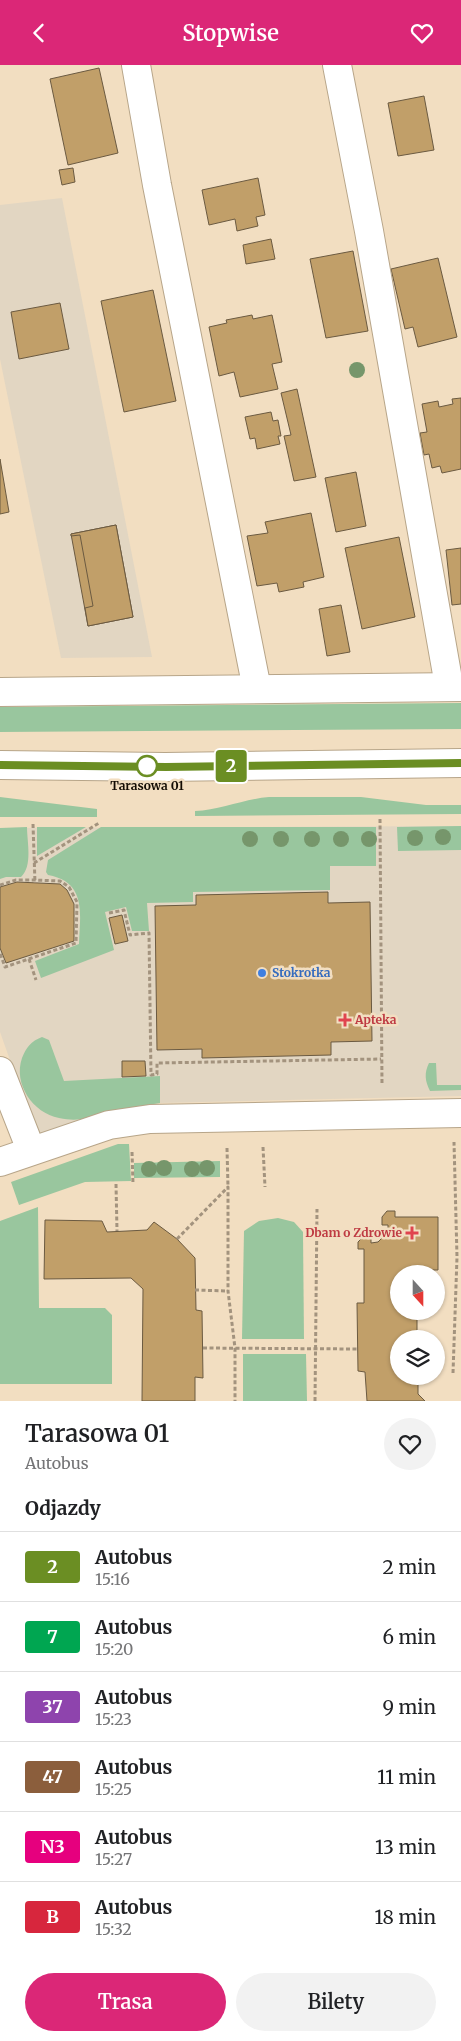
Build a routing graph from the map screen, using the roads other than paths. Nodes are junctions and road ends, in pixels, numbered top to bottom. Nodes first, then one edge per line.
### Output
1 (136, 65) edge
2 (337, 65) edge
3 (454, 687) edge
4 (258, 689) junction
5 (0, 692) edge
6 (461, 763) edge
7 (0, 765) edge
8 (0, 1071) edge
9 (458, 1126) edge
10 (31, 1150) junction
11 (0, 1162) edge

1 - 4 street
2 - 3 street
3 - 4 street
4 - 5 street
6 - 7 street
8 - 10 street
9 - 10 street
10 - 11 street

